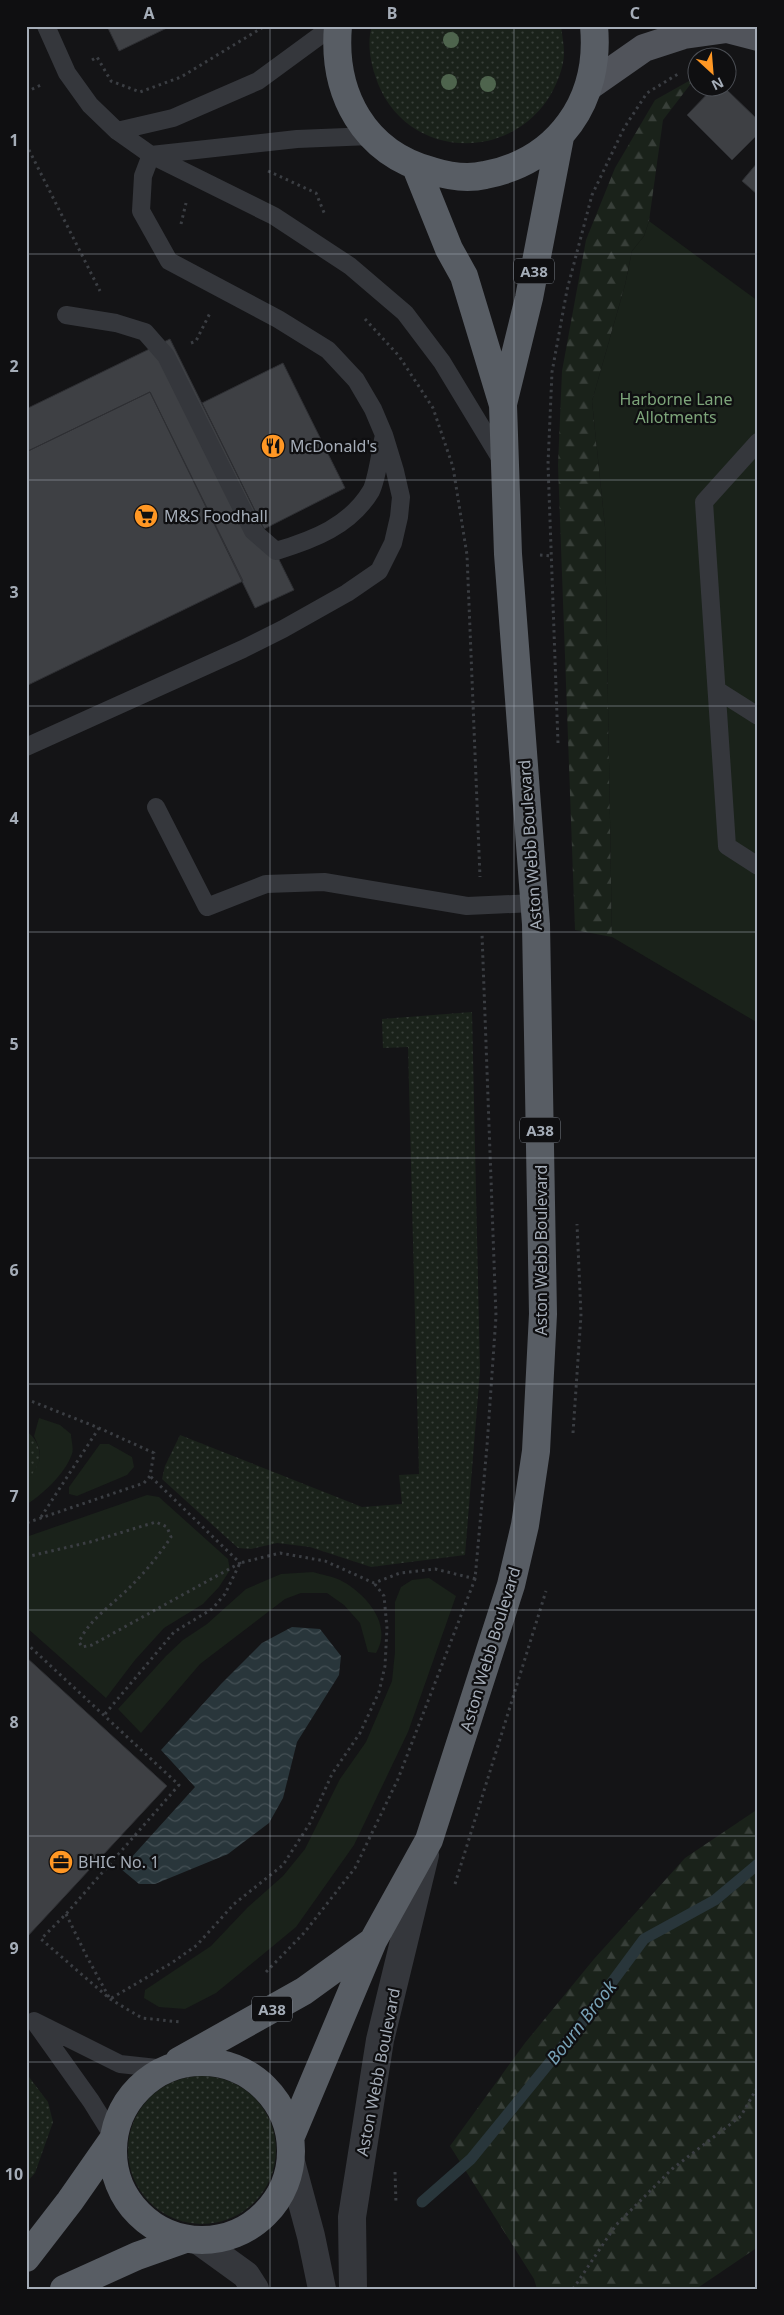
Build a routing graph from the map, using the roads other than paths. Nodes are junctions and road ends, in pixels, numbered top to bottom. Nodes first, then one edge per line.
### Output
1 (46, 26) edge
2 (333, 26) edge
3 (338, 26) edge
4 (594, 26) edge
5 (758, 38) edge
6 (590, 85) junction
7 (116, 131) junction
8 (371, 136) junction
9 (560, 137) junction
10 (151, 155) junction
11 (416, 167) junction
12 (66, 315) dead end
13 (503, 404) junction
14 (384, 434) junction
15 (758, 442) edge
16 (505, 466) junction
17 (717, 690) junction
18 (758, 716) edge
19 (26, 748) edge
20 (156, 806) dead end
21 (758, 866) edge
22 (534, 902) junction
23 (429, 1840) junction
24 (373, 1941) junction
25 (30, 2017) edge
26 (166, 2069) junction
27 (114, 2138) junction
28 (291, 2149) junction
29 (192, 2240) junction
30 (26, 2258) edge
31 (64, 2289) edge
32 (255, 2289) edge
33 (322, 2289) edge
34 (353, 2289) edge

1 - 7 lane
2 - 7 lane
3 - 8 highway, A38
4 - 6 highway, A38
5 - 6 main road
6 - 9 highway, A38
7 - 10 lane
8 - 10 lane
8 - 11 highway, A38
9 - 11 highway, A38
9 - 13 highway, Aston Webb Boulevard / A38
10 - 14 lane
10 - 16 lane
11 - 13 highway, Aston Webb Boulevard / A38
12 - 14 lane
13 - 16 highway, Aston Webb Boulevard / A38
14 - 19 lane
15 - 17 lane
16 - 22 highway, Aston Webb Boulevard / A38
17 - 18 lane
17 - 21 lane
20 - 22 lane
22 - 23 highway, Aston Webb Boulevard / A38
23 - 24 highway, Aston Webb Boulevard / A38
23 - 34 street, Aston Webb Boulevard
24 - 26 highway, Aston Webb Boulevard / A38
24 - 28 highway, Aston Webb Boulevard / A38
25 - 26 lane
25 - 27 lane
26 - 27 highway, A38
26 - 28 highway, A38
27 - 29 highway, A38
27 - 30 highway, A38
28 - 29 highway, A38
28 - 33 street
29 - 31 highway, A38
29 - 32 street

